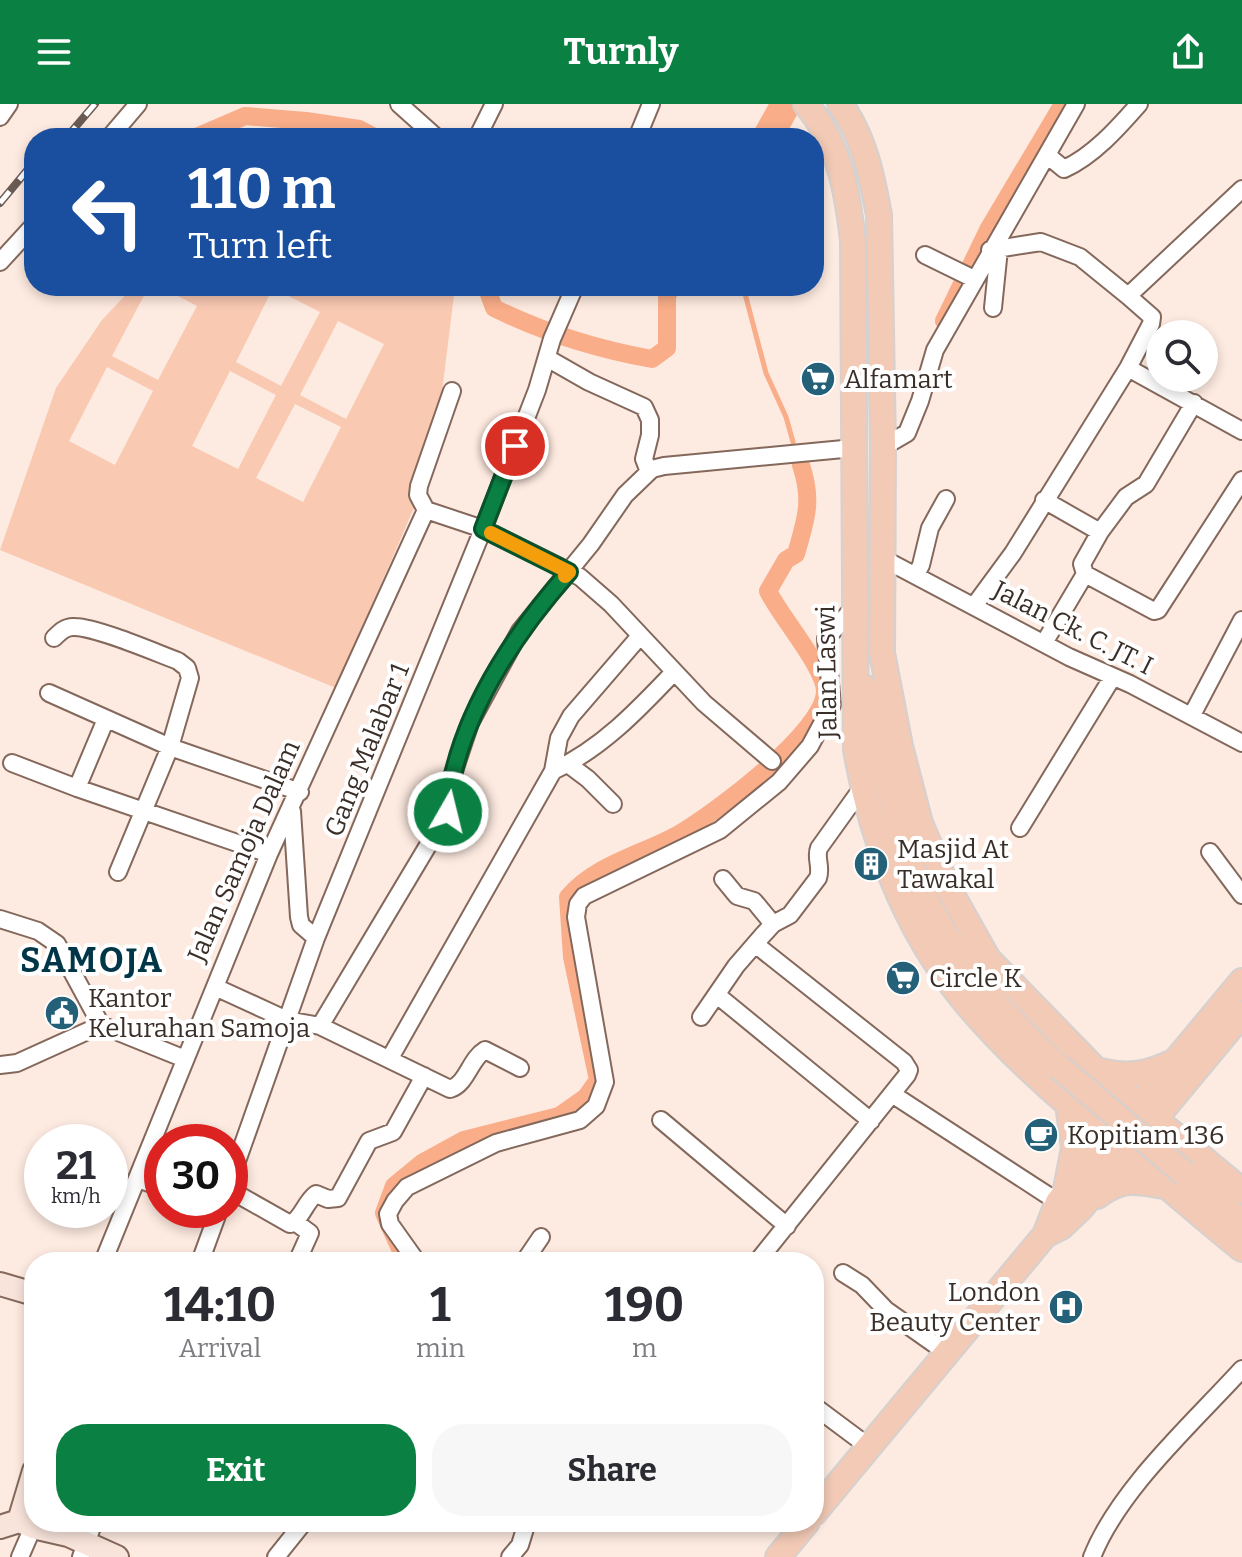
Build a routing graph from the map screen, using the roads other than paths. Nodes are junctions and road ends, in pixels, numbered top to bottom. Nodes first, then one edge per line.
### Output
1 (9, 104) edge
2 (138, 104) edge
3 (399, 104) edge
4 (494, 104) edge
5 (651, 104) edge
6 (840, 104) edge
7 (1076, 104) edge
8 (1139, 104) edge
9 (807, 106) edge
10 (0, 117) edge
11 (118, 128) edge
12 (426, 128) edge
13 (482, 128) edge
14 (641, 128) edge
15 (820, 128) edge
16 (824, 135) edge
17 (1047, 155) junction
18 (1242, 189) edge
19 (24, 236) edge
20 (994, 249) junction
21 (925, 255) dead end
22 (0, 262) edge
23 (966, 275) junction
24 (571, 296) edge
25 (1128, 296) junction
26 (993, 308) dead end
27 (547, 358) junction
28 (1128, 368) junction
29 (452, 391) dead end
30 (1194, 403) junction
31 (1242, 431) edge
32 (883, 447) junction
33 (854, 448) junction
34 (649, 472) junction
35 (1242, 480) edge
36 (946, 499) dead end
37 (1044, 500) junction
38 (426, 510) junction
39 (483, 529) junction
40 (1100, 532) junction
41 (882, 558) junction
42 (569, 572) junction
43 (1085, 574) junction
44 (916, 575) junction
45 (974, 606) junction
46 (854, 607) junction
47 (1242, 620) edge
48 (640, 636) junction
49 (54, 638) dead end
50 (1044, 643) junction
51 (856, 653) junction
52 (882, 653) junction
53 (674, 672) junction
54 (1112, 678) junction
55 (49, 693) dead end
56 (1192, 715) junction
57 (106, 719) junction
58 (1242, 743) edge
59 (170, 747) junction
60 (881, 756) junction
61 (772, 761) dead end
62 (12, 763) dead end
63 (560, 767) junction
64 (77, 788) junction
65 (300, 792) junction
66 (858, 795) junction
67 (613, 804) dead end
68 (292, 809) junction
69 (143, 812) junction
70 (1020, 828) dead end
71 (1210, 852) dead end
72 (269, 854) junction
73 (118, 872) dead end
74 (723, 879) dead end
75 (1242, 895) edge
76 (0, 919) edge
77 (773, 924) junction
78 (316, 938) junction
79 (755, 944) junction
80 (1242, 981) edge
81 (215, 987) junction
82 (717, 995) junction
83 (1242, 1014) edge
84 (701, 1017) dead end
85 (287, 1020) junction
86 (101, 1025) junction
87 (320, 1026) junction
88 (390, 1058) junction
89 (185, 1059) junction
90 (0, 1065) edge
91 (520, 1068) dead end
92 (1095, 1069) junction
93 (1183, 1070) junction
94 (424, 1076) junction
95 (892, 1094) junction
96 (1068, 1104) junction
97 (1148, 1112) junction
98 (661, 1120) dead end
99 (871, 1121) junction
100 (248, 1130) edge
101 (1118, 1146) junction
102 (1183, 1171) junction
103 (138, 1179) junction
104 (144, 1181) edge
105 (1242, 1191) edge
106 (248, 1201) edge
107 (1068, 1202) junction
108 (295, 1222) junction
109 (1242, 1222) edge
110 (787, 1226) junction
111 (212, 1228) edge
112 (541, 1237) dead end
113 (1242, 1249) edge
114 (107, 1252) edge
115 (204, 1252) edge
116 (302, 1252) edge
117 (410, 1252) edge
118 (531, 1252) edge
119 (765, 1252) edge
120 (843, 1273) dead end
121 (0, 1284) edge
122 (24, 1291) edge
123 (947, 1353) junction
124 (1242, 1369) edge
125 (824, 1413) edge
126 (869, 1447) junction
127 (824, 1501) edge
128 (24, 1503) edge
129 (17, 1525) edge
130 (53, 1532) edge
131 (296, 1532) edge
132 (524, 1532) edge
133 (799, 1532) edge
134 (87, 1541) edge
135 (20, 1557) edge
136 (117, 1557) edge
137 (276, 1557) edge
138 (510, 1557) edge
139 (778, 1557) edge
140 (1092, 1557) edge

1 - 10 street
2 - 11 street
3 - 12 street
4 - 13 street
5 - 14 street
6 - 32 main road
7 - 17 street
8 - 17 street
9 - 15 main road, Jalan Laswi
16 - 33 main road, Jalan Laswi
17 - 20 street
18 - 25 street
19 - 22 street
20 - 23 street
20 - 25 street
20 - 26 street
21 - 23 street
23 - 32 street
24 - 27 street, Gang Malabar 1
25 - 28 street
27 - 34 street
27 - 39 street, Gang Malabar 1
28 - 30 street
28 - 37 street
29 - 38 street
30 - 31 street
30 - 40 street
32 - 41 main road
33 - 34 street
33 - 46 main road, Jalan Laswi
34 - 42 street
35 - 43 street
36 - 44 street
37 - 40 street
37 - 45 street
38 - 39 street
38 - 65 street, Jalan Samoja Dalam
39 - 42 street
39 - 78 street, Gang Malabar 1
40 - 43 street
41 - 44 street, Jalan Ck. C. JT. I
41 - 52 main road
42 - 48 street
42 - 87 street
43 - 50 street
44 - 45 street, Jalan Ck. C. JT. I
45 - 50 street, Jalan Ck. C. JT. I
46 - 51 main road, Jalan Laswi
46 - 117 street
47 - 56 street
48 - 53 street
48 - 63 street
49 - 59 street
50 - 54 street, Jalan Ck. C. JT. I
51 - 60 main road
51 - 66 main road, Jalan Laswi
52 - 60 main road
52 - 92 main road
53 - 61 street
53 - 63 street
54 - 56 street, Jalan Ck. C. JT. I
54 - 70 street
55 - 57 street
56 - 58 street, Jalan Ck. C. JT. I
57 - 59 street
57 - 64 street
59 - 65 street
59 - 69 street
60 - 102 main road, bridge
62 - 64 street
63 - 67 street
63 - 88 street
64 - 69 street
65 - 68 street, Jalan Samoja Dalam
66 - 77 street
66 - 96 main road, Jalan Laswi
68 - 72 street, Jalan Samoja Dalam
68 - 78 street
69 - 72 street
69 - 73 street
71 - 75 street
72 - 81 street, Jalan Samoja Dalam
74 - 77 street
76 - 86 street
77 - 79 street
78 - 85 street, Gang Malabar 1
79 - 82 street
79 - 95 street
80 - 93 main road
81 - 85 street
81 - 89 street, Jalan Samoja Dalam
82 - 84 street
82 - 99 street
83 - 93 main road
85 - 87 street
85 - 100 street, Gang Malabar 1
86 - 89 street
86 - 90 street
87 - 88 street
88 - 94 street
89 - 103 street, Jalan Samoja Dalam
91 - 94 street
92 - 93 main road
92 - 97 main road
93 - 97 main road
93 - 102 main road
94 - 108 street
95 - 99 street
95 - 107 street
96 - 101 main road, Jalan Laswi
96 - 107 main road
97 - 101 main road
97 - 102 main road
98 - 110 street
99 - 110 street
101 - 102 main road, Jalan Laswi
101 - 107 main road
102 - 105 main road
102 - 107 main road
102 - 109 main road
102 - 113 main road
103 - 104 street
103 - 114 street, Jalan Samoja Dalam
106 - 108 street
107 - 123 main road
108 - 116 street
110 - 119 street
111 - 115 street
112 - 118 street
120 - 123 street
121 - 122 street
123 - 126 main road
124 - 140 street
125 - 126 street
126 - 127 main road
128 - 129 street
129 - 135 street
130 - 134 street
131 - 137 street
132 - 138 street
133 - 139 main road
134 - 136 street

